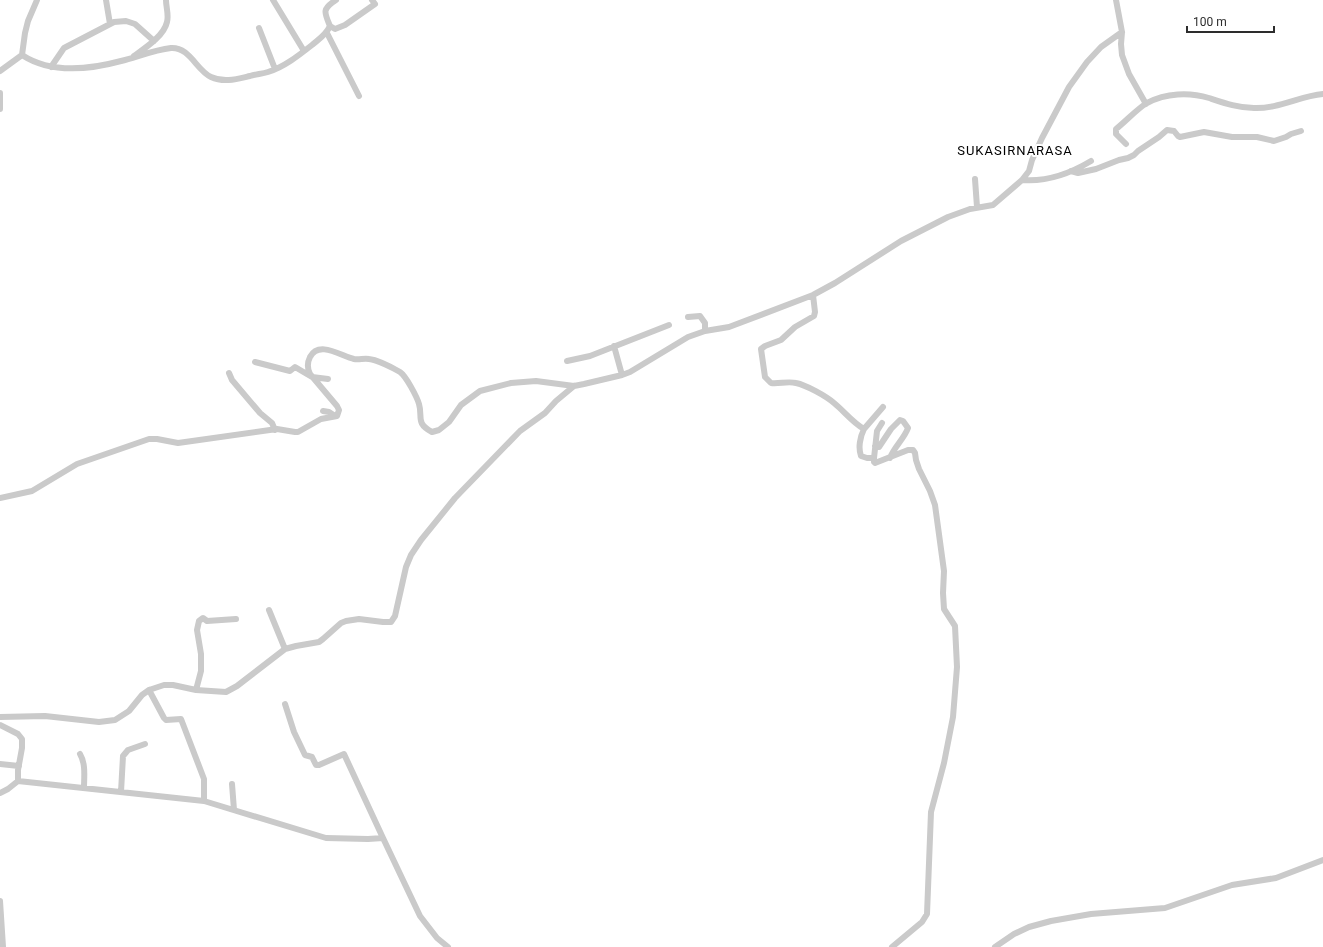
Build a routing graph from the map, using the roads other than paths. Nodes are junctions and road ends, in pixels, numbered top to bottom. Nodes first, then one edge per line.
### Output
1 (37, 0) edge
2 (106, 0) edge
3 (166, 0) edge
4 (273, 0) edge
5 (336, 0) edge
6 (372, 0) edge
7 (1116, 0) edge
8 (110, 24) junction
9 (330, 26) junction
10 (259, 28) dead end
11 (1122, 32) junction
12 (327, 33) junction
13 (154, 42) junction
14 (304, 51) junction
15 (22, 55) junction
16 (132, 58) junction
17 (51, 67) junction
18 (275, 69) junction
19 (0, 71) edge
20 (0, 93) edge
21 (1323, 94) edge
22 (359, 96) dead end
23 (1146, 104) junction
24 (0, 109) edge
25 (1301, 132) dead end
26 (1126, 144) dead end
27 (1091, 161) dead end
28 (1071, 171) junction
29 (975, 179) dead end
30 (1022, 180) junction
31 (977, 207) junction
32 (813, 295) junction
33 (688, 316) dead end
34 (669, 325) dead end
35 (704, 331) junction
36 (614, 346) junction
37 (568, 361) dead end
38 (255, 362) dead end
39 (229, 373) dead end
40 (622, 374) junction
41 (312, 377) junction
42 (328, 379) dead end
43 (574, 386) junction
44 (883, 407) dead end
45 (323, 411) dead end
46 (335, 416) junction
47 (882, 423) dead end
48 (864, 429) junction
49 (275, 430) junction
50 (875, 446) junction
51 (874, 458) junction
52 (890, 458) junction
53 (0, 498) edge
54 (269, 610) dead end
55 (236, 619) dead end
56 (285, 649) junction
57 (149, 690) junction
58 (196, 690) junction
59 (285, 704) dead end
60 (0, 717) edge
61 (0, 725) edge
62 (145, 744) dead end
63 (80, 754) dead end
64 (0, 764) edge
65 (19, 766) junction
66 (18, 781) junction
67 (232, 784) dead end
68 (84, 788) junction
69 (121, 792) junction
70 (0, 793) edge
71 (204, 801) junction
72 (234, 810) junction
73 (383, 838) junction
74 (1323, 860) edge
75 (0, 901) edge
76 (2, 947) edge
77 (448, 947) edge
78 (892, 947) edge
79 (995, 947) edge

1 - 15 street
2 - 8 street
3 - 13 street
4 - 14 street
5 - 9 street
6 - 9 street
7 - 11 street
8 - 13 street
8 - 17 street
9 - 12 street
10 - 18 street
11 - 23 street
11 - 30 street
12 - 14 street
12 - 22 street
13 - 16 street
14 - 18 street
15 - 17 street
15 - 19 street
16 - 17 street
16 - 18 street
20 - 24 street
21 - 23 street
23 - 26 street
25 - 28 street
27 - 28 street
28 - 30 street
29 - 31 street
30 - 31 street
31 - 32 street
32 - 35 street
32 - 48 street
33 - 35 street
34 - 36 street
35 - 40 street
36 - 37 street
36 - 40 street
38 - 41 street
39 - 49 street
40 - 43 street
41 - 42 street
41 - 43 street
41 - 46 street
43 - 56 street
44 - 48 street
45 - 46 street
46 - 49 street
47 - 50 street
48 - 51 street
49 - 53 street
50 - 51 street
50 - 52 street
51 - 52 street
52 - 78 street
54 - 56 street
55 - 58 street
56 - 58 street
57 - 58 street
57 - 60 street
57 - 71 street
59 - 73 street
61 - 65 street
62 - 69 street
63 - 68 street
64 - 65 street
65 - 66 street
66 - 68 street
66 - 70 street
67 - 72 street
68 - 69 street
69 - 71 street
71 - 72 street
72 - 73 street
73 - 77 street
74 - 79 street
75 - 76 street

